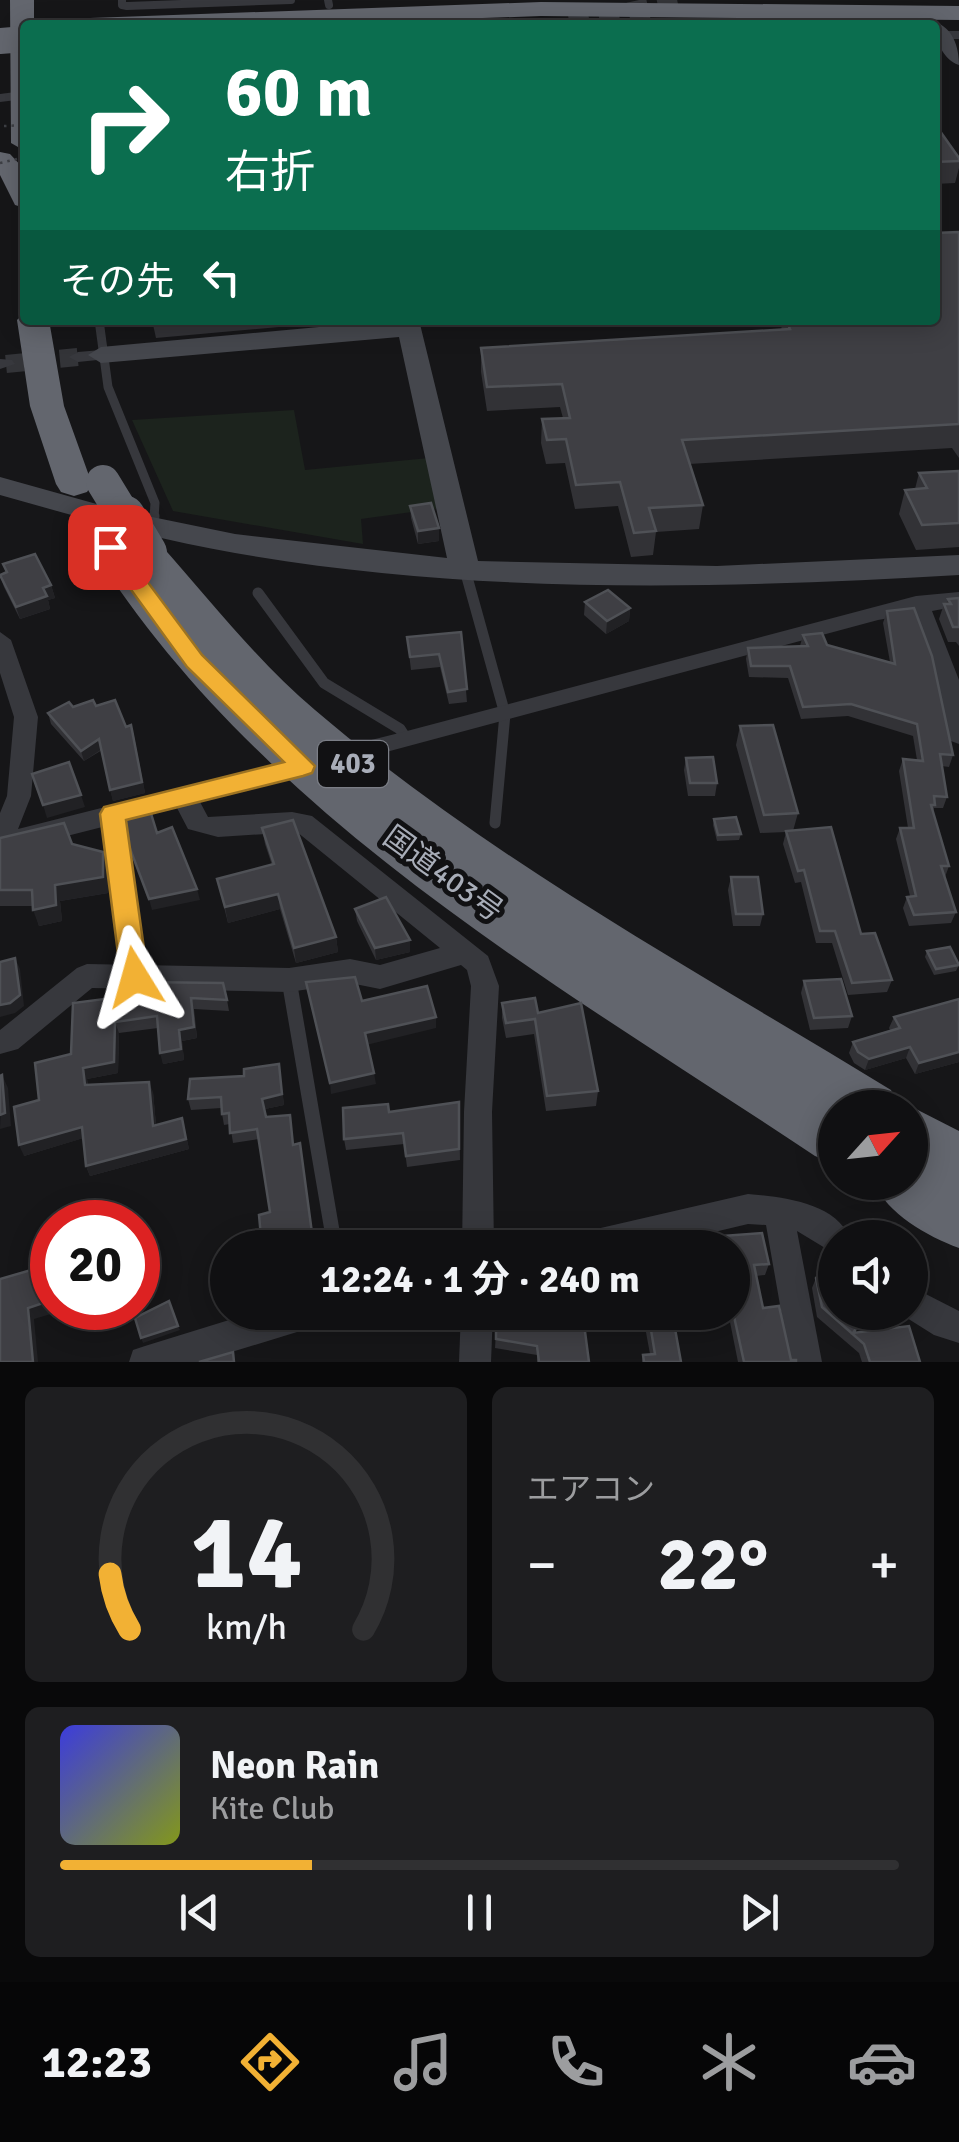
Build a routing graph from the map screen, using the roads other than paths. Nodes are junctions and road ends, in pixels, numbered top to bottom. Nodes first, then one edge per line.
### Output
1 (22, 0) edge
2 (122, 0) edge
3 (291, 0) edge
4 (959, 13) edge
5 (231, 20) edge
6 (486, 20) edge
7 (697, 20) edge
8 (946, 30) edge
9 (959, 59) edge
10 (12, 96) edge
11 (15, 137) edge
12 (0, 161) edge
13 (20, 188) edge
14 (34, 325) edge
15 (57, 325) edge
16 (98, 325) edge
17 (408, 325) edge
18 (90, 356) junction
19 (89, 483) junction
20 (0, 486) edge
21 (136, 542) junction
22 (959, 565) edge
23 (466, 570) junction
24 (258, 593) dead end
25 (959, 598) edge
26 (916, 604) junction
27 (0, 640) edge
28 (506, 714) junction
29 (959, 735) edge
30 (408, 740) junction
31 (323, 762) junction
32 (186, 796) junction
33 (113, 814) junction
34 (495, 822) dead end
35 (0, 843) edge
36 (466, 952) junction
37 (135, 977) junction
38 (289, 980) junction
39 (0, 1042) edge
40 (844, 1090) edge
41 (818, 1127) edge
42 (928, 1143) edge
43 (959, 1162) edge
44 (928, 1199) edge
45 (784, 1212) junction
46 (959, 1220) edge
47 (818, 1227) edge
48 (332, 1230) edge
49 (478, 1230) edge
50 (655, 1230) edge
51 (928, 1313) edge
52 (959, 1326) edge
53 (251, 1330) edge
54 (476, 1330) edge
55 (145, 1362) edge
56 (475, 1362) edge
57 (806, 1362) edge

1 - 10 highway
2 - 3 lane
4 - 5 highway
6 - 7 highway
8 - 9 street
10 - 11 highway
12 - 13 highway
14 - 19 highway, 国道403号 / 403
15 - 19 highway, 国道403号 / 403
16 - 18 lane
17 - 18 street
17 - 23 street
18 - 21 lane
19 - 21 highway, 国道403号 / 403, bridge
20 - 21 street
21 - 23 street
21 - 31 highway, 国道403号 / 403
22 - 23 street
23 - 28 lane
24 - 30 lane
25 - 26 street
26 - 28 street
26 - 29 street
27 - 35 street
28 - 30 street
28 - 34 lane
30 - 31 street
31 - 32 street
31 - 40 highway, 国道403号 / 403
31 - 41 highway, 国道403号 / 403
32 - 33 street
32 - 36 street
33 - 35 street
33 - 37 lane
36 - 38 street
36 - 49 street
37 - 38 street
37 - 39 street
38 - 48 lane
42 - 43 highway
44 - 46 highway
45 - 47 street
45 - 50 street
45 - 57 street
51 - 52 street
53 - 55 street
54 - 56 street

